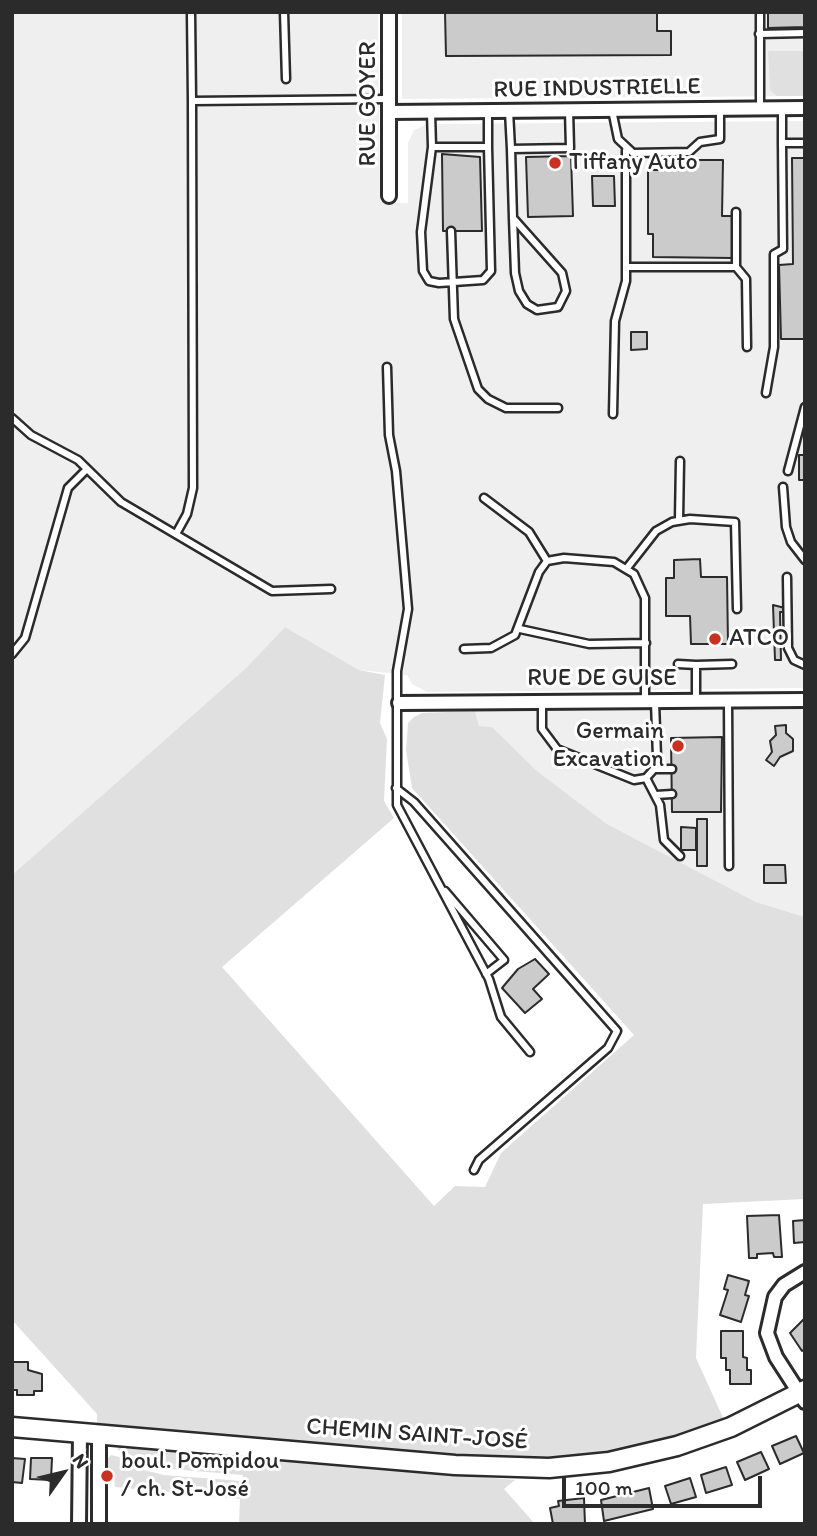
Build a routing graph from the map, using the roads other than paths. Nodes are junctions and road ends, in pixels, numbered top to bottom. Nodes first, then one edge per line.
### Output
1 (191, 12) edge
2 (284, 12) edge
3 (389, 12) edge
4 (760, 12) edge
5 (805, 33) edge
6 (759, 34) junction
7 (286, 79) dead end
8 (192, 101) junction
9 (390, 106) junction
10 (805, 108) edge
11 (720, 109) junction
12 (760, 109) junction
13 (782, 109) junction
14 (569, 110) junction
15 (612, 110) junction
16 (488, 111) junction
17 (509, 111) junction
18 (431, 112) junction
19 (782, 143) junction
20 (805, 143) edge
21 (488, 147) junction
22 (432, 148) junction
23 (562, 148) junction
24 (511, 149) junction
25 (626, 150) junction
26 (562, 156) dead end
27 (389, 196) dead end
28 (736, 212) dead end
29 (513, 218) junction
30 (451, 231) dead end
31 (627, 267) junction
32 (736, 267) junction
33 (450, 283) junction
34 (747, 347) dead end
35 (387, 368) dead end
36 (766, 393) dead end
37 (805, 407) edge
38 (558, 408) dead end
39 (614, 414) dead end
40 (12, 418) edge
41 (680, 461) dead end
42 (88, 469) junction
43 (788, 471) dead end
44 (783, 487) dead end
45 (484, 498) dead end
46 (679, 520) junction
47 (176, 534) junction
48 (805, 560) edge
49 (547, 561) junction
50 (627, 568) junction
51 (787, 577) dead end
52 (331, 590) dead end
53 (737, 609) dead end
54 (520, 629) junction
55 (646, 643) junction
56 (464, 649) dead end
57 (12, 654) edge
58 (678, 664) dead end
59 (696, 664) junction
60 (732, 664) dead end
61 (805, 665) edge
62 (542, 700) junction
63 (650, 700) junction
64 (695, 700) junction
65 (728, 700) junction
66 (805, 700) edge
67 (399, 702) junction
68 (654, 769) junction
69 (672, 769) dead end
70 (646, 778) junction
71 (396, 788) junction
72 (721, 793) dead end
73 (729, 793) junction
74 (672, 794) dead end
75 (656, 795) junction
76 (680, 856) dead end
77 (729, 866) dead end
78 (437, 882) junction
79 (486, 974) junction
80 (530, 1052) dead end
81 (474, 1170) dead end
82 (805, 1272) edge
83 (803, 1395) edge
84 (12, 1427) edge
85 (80, 1434) junction
86 (99, 1435) junction
87 (79, 1524) edge
88 (99, 1524) edge

1 - 8 lane
2 - 7 lane
3 - 9 street, RUE GOYER
4 - 6 lane
5 - 6 lane
6 - 12 lane
8 - 9 lane
8 - 47 lane
9 - 18 street, RUE INDUSTRIELLE
9 - 27 street, RUE GOYER
10 - 13 street, RUE INDUSTRIELLE
11 - 12 street, RUE INDUSTRIELLE
11 - 15 street, RUE INDUSTRIELLE
11 - 25 lane
12 - 13 street, RUE INDUSTRIELLE
13 - 19 lane
14 - 15 street, RUE INDUSTRIELLE
14 - 17 street, RUE INDUSTRIELLE
14 - 23 lane
15 - 25 lane
16 - 17 street, RUE INDUSTRIELLE
16 - 18 street, RUE INDUSTRIELLE
16 - 21 lane
17 - 24 lane
18 - 22 lane
19 - 20 lane
19 - 36 lane
21 - 22 lane
21 - 33 lane
22 - 33 lane
23 - 24 lane
23 - 26 lane
24 - 29 lane
25 - 31 lane
28 - 32 lane
29 - 29 lane
30 - 33 lane
31 - 32 lane
31 - 39 lane
32 - 34 lane
33 - 38 lane
35 - 67 lane
37 - 43 lane
40 - 42 lane
41 - 46 lane
42 - 47 lane
42 - 57 lane
44 - 48 lane
45 - 49 lane
46 - 50 lane
46 - 53 lane
47 - 52 lane
49 - 50 lane
49 - 54 lane
50 - 55 lane
51 - 61 lane
54 - 55 lane
54 - 56 lane
55 - 63 lane
58 - 59 lane
59 - 60 lane
59 - 64 lane
62 - 63 street, RUE DE GUISE
62 - 67 street, RUE DE GUISE
62 - 70 lane
63 - 64 street, RUE DE GUISE
63 - 68 lane
64 - 65 street, RUE DE GUISE
65 - 66 street, RUE DE GUISE
65 - 73 lane
67 - 71 lane
68 - 69 lane
68 - 70 lane
70 - 75 lane
71 - 78 lane
71 - 81 lane
72 - 73 lane
73 - 77 lane
74 - 75 lane
75 - 76 lane
78 - 79 lane
78 - 79 lane
79 - 80 lane
82 - 83 street
83 - 86 street, CHEMIN SAINT-JOSÉ
84 - 85 street, CHEMIN SAINT-JOSÉ
85 - 86 street, CHEMIN SAINT-JOSÉ
85 - 87 street
86 - 88 street

